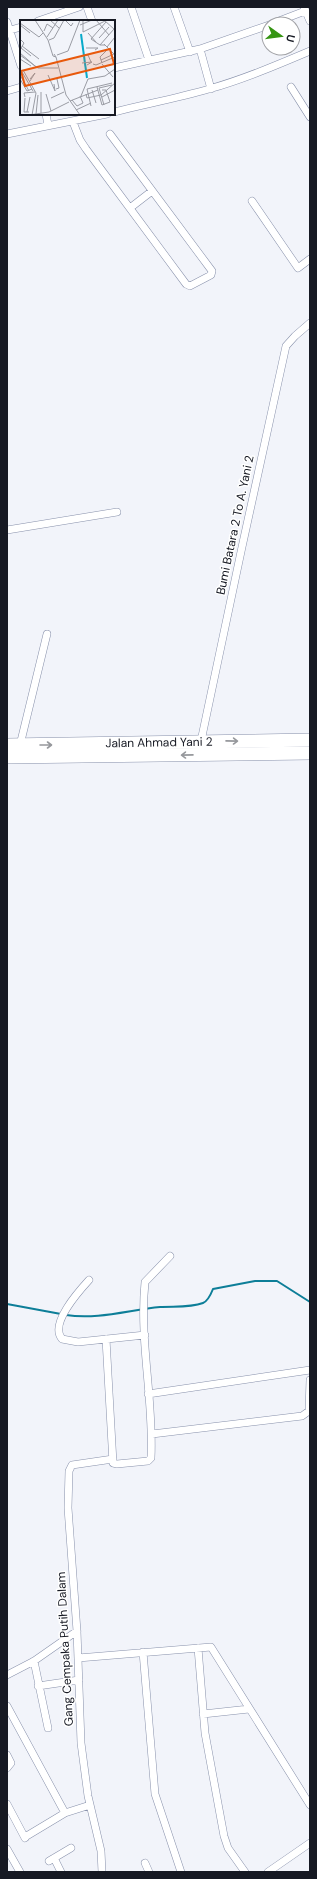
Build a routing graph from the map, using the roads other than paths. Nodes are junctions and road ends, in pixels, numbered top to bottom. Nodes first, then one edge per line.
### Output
1 (79, 7) edge
2 (87, 7) edge
3 (131, 7) edge
4 (174, 7) edge
5 (304, 9) edge
6 (288, 16) edge
7 (49, 19) edge
8 (92, 20) edge
9 (310, 21) edge
10 (7, 22) edge
11 (20, 27) edge
12 (261, 27) edge
13 (9, 31) edge
14 (200, 49) junction
15 (190, 52) junction
16 (310, 52) edge
17 (149, 60) junction
18 (20, 63) edge
19 (115, 68) edge
20 (20, 87) edge
21 (291, 87) dead end
22 (211, 89) junction
23 (7, 91) edge
24 (115, 112) edge
25 (46, 115) edge
26 (103, 115) edge
27 (310, 117) edge
28 (74, 122) junction
29 (48, 125) junction
30 (7, 134) edge
31 (110, 134) dead end
32 (152, 191) junction
33 (252, 201) dead end
34 (130, 208) junction
35 (310, 259) edge
36 (310, 323) edge
37 (117, 512) dead end
38 (7, 530) edge
39 (46, 634) dead end
40 (310, 740) edge
41 (201, 741) junction
42 (13, 745) edge
43 (310, 753) edge
44 (7, 757) edge
45 (170, 1256) dead end
46 (89, 1280) dead end
47 (146, 1335) junction
48 (106, 1338) junction
49 (310, 1370) edge
50 (310, 1380) edge
51 (148, 1394) junction
52 (152, 1434) junction
53 (113, 1459) junction
54 (77, 1631) junction
55 (198, 1648) junction
56 (143, 1652) junction
57 (78, 1658) junction
58 (34, 1661) junction
59 (7, 1676) edge
60 (79, 1680) junction
61 (38, 1686) junction
62 (7, 1706) edge
63 (249, 1709) junction
64 (203, 1714) junction
65 (48, 1728) dead end
66 (7, 1755) edge
67 (7, 1768) edge
68 (7, 1804) edge
69 (90, 1805) junction
70 (310, 1805) edge
71 (65, 1813) junction
72 (310, 1843) edge
73 (71, 1848) dead end
74 (7, 1849) edge
75 (145, 1863) dead end
76 (279, 1865) junction
77 (20, 1872) edge
78 (61, 1872) edge
79 (102, 1872) edge
80 (149, 1872) edge
81 (181, 1872) edge
82 (245, 1872) edge
83 (268, 1872) edge
84 (284, 1872) edge

1 - 7 street
2 - 8 street
3 - 17 street
4 - 15 street
5 - 6 street
5 - 9 street
10 - 13 street
11 - 13 street
12 - 14 street
13 - 18 street
14 - 15 street
14 - 22 street
15 - 17 street
16 - 22 street
17 - 19 street
20 - 23 street
21 - 27 street
22 - 24 street
25 - 29 street
26 - 28 street
28 - 29 street
28 - 34 street
29 - 30 street
31 - 32 street
32 - 34 street
32 - 34 street
33 - 35 street
36 - 41 street, Bumi Batara 2 To A. Yani 2
37 - 38 street
39 - 42 street
41 -> 40 highway, Jalan Ahmad Yani 2
42 -> 41 highway, Jalan Ahmad Yani 2
43 -> 44 highway, Jalan Ahmad Yani 2
45 - 47 street
46 - 48 street
47 - 48 street
47 - 51 street
48 - 53 street
49 - 51 street
50 - 52 street
51 - 52 street
52 - 53 street
53 - 54 street, Gang Cempaka Putih Dalam
54 - 57 street, Gang Cempaka Putih Dalam
54 - 58 street
55 - 56 street
55 - 63 street
55 - 64 street
56 - 57 street
56 - 81 street
57 - 60 street, Gang Cempaka Putih Dalam
58 - 59 street
58 - 61 street
60 - 61 street
60 - 69 street, Gang Cempaka Putih Dalam
61 - 65 street
62 - 71 street
63 - 64 street
63 - 70 street
64 - 82 street
66 - 67 street
68 - 71 street
69 - 71 street
69 - 79 street, Gang Cempaka Putih Dalam
72 - 76 street
73 - 78 street
74 - 77 street
75 - 80 street
76 - 83 street
76 - 84 street

